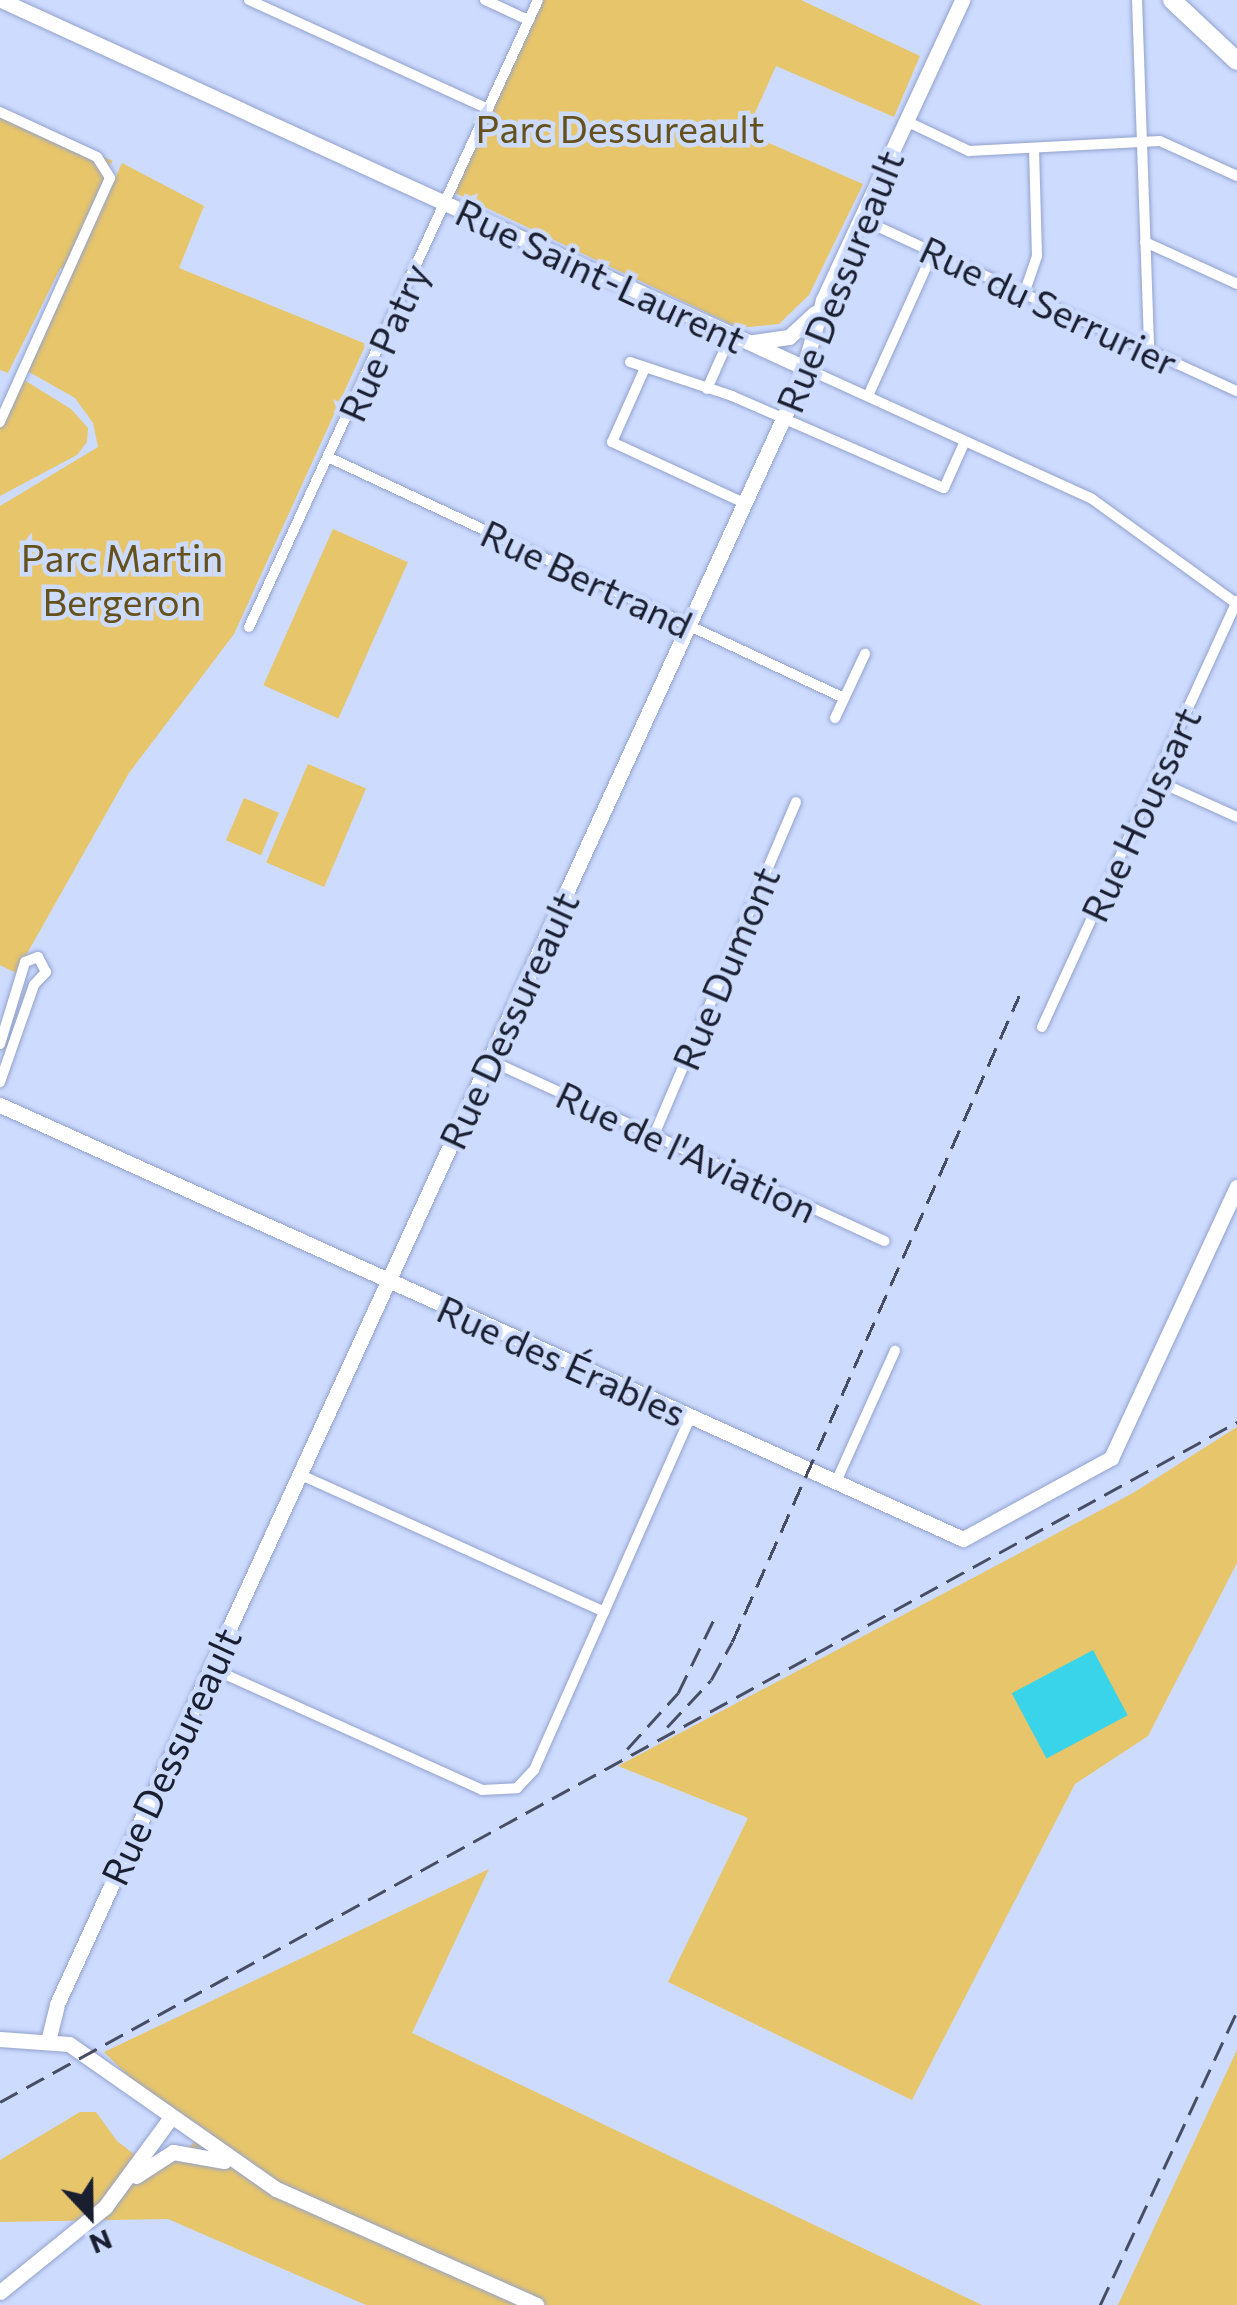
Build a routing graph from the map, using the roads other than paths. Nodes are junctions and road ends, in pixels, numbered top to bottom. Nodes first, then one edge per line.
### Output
1 (1, 0) edge
2 (250, 0) edge
3 (485, 0) edge
4 (538, 0) edge
5 (1138, 0) edge
6 (1172, 0) edge
7 (957, 2) edge
8 (528, 20) junction
9 (1237, 61) edge
10 (488, 109) junction
11 (0, 112) edge
12 (906, 121) junction
13 (1141, 142) junction
14 (1034, 148) junction
15 (1237, 176) edge
16 (446, 204) junction
17 (861, 219) junction
18 (1145, 242) junction
19 (934, 252) junction
20 (1237, 284) edge
21 (1024, 294) junction
22 (821, 306) junction
23 (736, 338) junction
24 (1149, 351) junction
25 (630, 362) dead end
26 (645, 368) junction
27 (806, 368) junction
28 (707, 389) junction
29 (1237, 391) edge
30 (868, 396) junction
31 (783, 418) junction
32 (0, 422) edge
33 (966, 441) junction
34 (330, 458) junction
35 (744, 503) junction
36 (1237, 603) edge
37 (688, 624) junction
38 (249, 627) dead end
39 (865, 654) dead end
40 (844, 698) junction
41 (835, 718) dead end
42 (1156, 780) junction
43 (796, 802) dead end
44 (1237, 817) edge
45 (1042, 1028) dead end
46 (0, 1044) edge
47 (489, 1060) junction
48 (0, 1082) edge
49 (0, 1105) edge
50 (654, 1134) junction
51 (1237, 1187) edge
52 (885, 1241) dead end
53 (388, 1280) junction
54 (895, 1351) dead end
55 (690, 1418) junction
56 (299, 1474) junction
57 (836, 1482) junction
58 (604, 1612) junction
59 (211, 1668) junction
60 (0, 2038) edge
61 (48, 2038) junction
62 (170, 2117) junction
63 (239, 2166) junction
64 (118, 2191) junction
65 (0, 2292) edge
66 (536, 2305) edge

1 - 16 street, Rue Saint-Laurent
2 - 10 street
3 - 8 street
4 - 8 street, Rue Patry
5 - 13 street
6 - 9 main road
7 - 12 street, Rue Dessureault
8 - 10 street, Rue Patry
10 - 16 street, Rue Patry
11 - 32 street
12 - 14 street
12 - 17 street, Rue Dessureault
13 - 14 street
13 - 15 street
13 - 18 street
14 - 21 street
16 - 23 street, Rue Saint-Laurent
16 - 34 street, Rue Patry
17 - 19 street, Rue du Serrurier
17 - 22 street, Rue Dessureault
18 - 20 street
18 - 24 street
19 - 21 street, Rue du Serrurier
19 - 30 street
21 - 24 street, Rue du Serrurier
22 - 23 street
22 - 27 street, Rue Dessureault
23 - 27 street, Rue Saint-Laurent
23 - 28 street
24 - 29 street, Rue du Serrurier
25 - 26 street
26 - 28 street
26 - 35 street
27 - 30 street, Rue Saint-Laurent
27 - 31 street, Rue Dessureault
28 - 31 street
30 - 33 street, Rue Saint-Laurent
31 - 33 street
31 - 35 street, Rue Dessureault
33 - 36 street, Rue Saint-Laurent
34 - 37 street, Rue Bertrand
34 - 38 street, Rue Patry
35 - 37 street, Rue Dessureault
36 - 42 street, Rue Houssart
37 - 40 street, Rue Bertrand
37 - 47 street, Rue Dessureault
39 - 40 street
40 - 41 street
42 - 44 street
42 - 45 street, Rue Houssart
43 - 50 street, Rue Dumont
46 - 48 street
47 - 50 street, Rue de l'Aviation
47 - 53 street, Rue Dessureault
49 - 53 street, Rue des Érables
50 - 52 street, Rue de l'Aviation
51 - 57 street, Rue des Érables
53 - 55 street, Rue des Érables
53 - 56 street, Rue Dessureault
54 - 57 street
55 - 57 street, Rue des Érables
55 - 58 street
56 - 58 street
56 - 59 street, Rue Dessureault
58 - 59 street
59 - 61 street, Rue Dessureault
60 - 61 street
61 - 62 street
62 - 63 street
62 - 64 street
63 - 64 street
63 - 66 street
64 - 65 street

